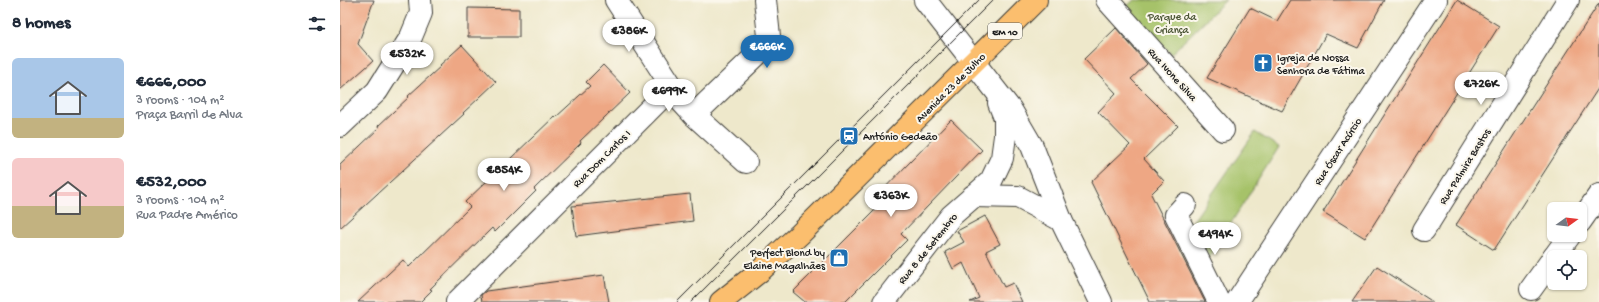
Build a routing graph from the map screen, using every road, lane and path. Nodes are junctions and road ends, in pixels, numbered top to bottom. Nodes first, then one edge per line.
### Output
1 (420, 0) edge
2 (616, 0) edge
3 (764, 0) edge
4 (925, 0) edge
5 (1036, 0) edge
6 (1107, 0) edge
7 (1436, 0) edge
8 (1568, 0) edge
9 (975, 62) junction
10 (992, 84) junction
11 (672, 87) junction
12 (694, 115) junction
13 (340, 126) edge
14 (1223, 130) dead end
15 (746, 162) dead end
16 (1599, 195) edge
17 (973, 196) junction
18 (1185, 205) dead end
19 (1587, 212) edge
20 (1062, 220) junction
21 (1424, 230) dead end
22 (1547, 267) edge
23 (1532, 288) dead end
24 (457, 302) edge
25 (721, 302) edge
26 (884, 302) edge
27 (1101, 302) edge
28 (1218, 302) edge
29 (1237, 302) edge

1 - 13 street
2 - 11 street
3 - 12 street
4 - 9 street
5 - 9 main road, Avenida 23 de Julho / EM 10
6 - 14 street, Rua Ivone Silva
7 - 29 street, Rua Óscar Acúrcio
8 - 21 street, Rua Palmira Bastos
9 - 10 street
9 - 25 main road, Avenida 23 de Julho / EM 10
10 - 17 street, Rua 8 de Setembro
10 - 20 street
11 - 12 street
11 - 24 street, Rua Dom Carlos I
12 - 15 street
16 - 19 street
17 - 20 street
17 - 26 street, Rua 8 de Setembro
18 - 28 street
20 - 27 street
22 - 23 street

